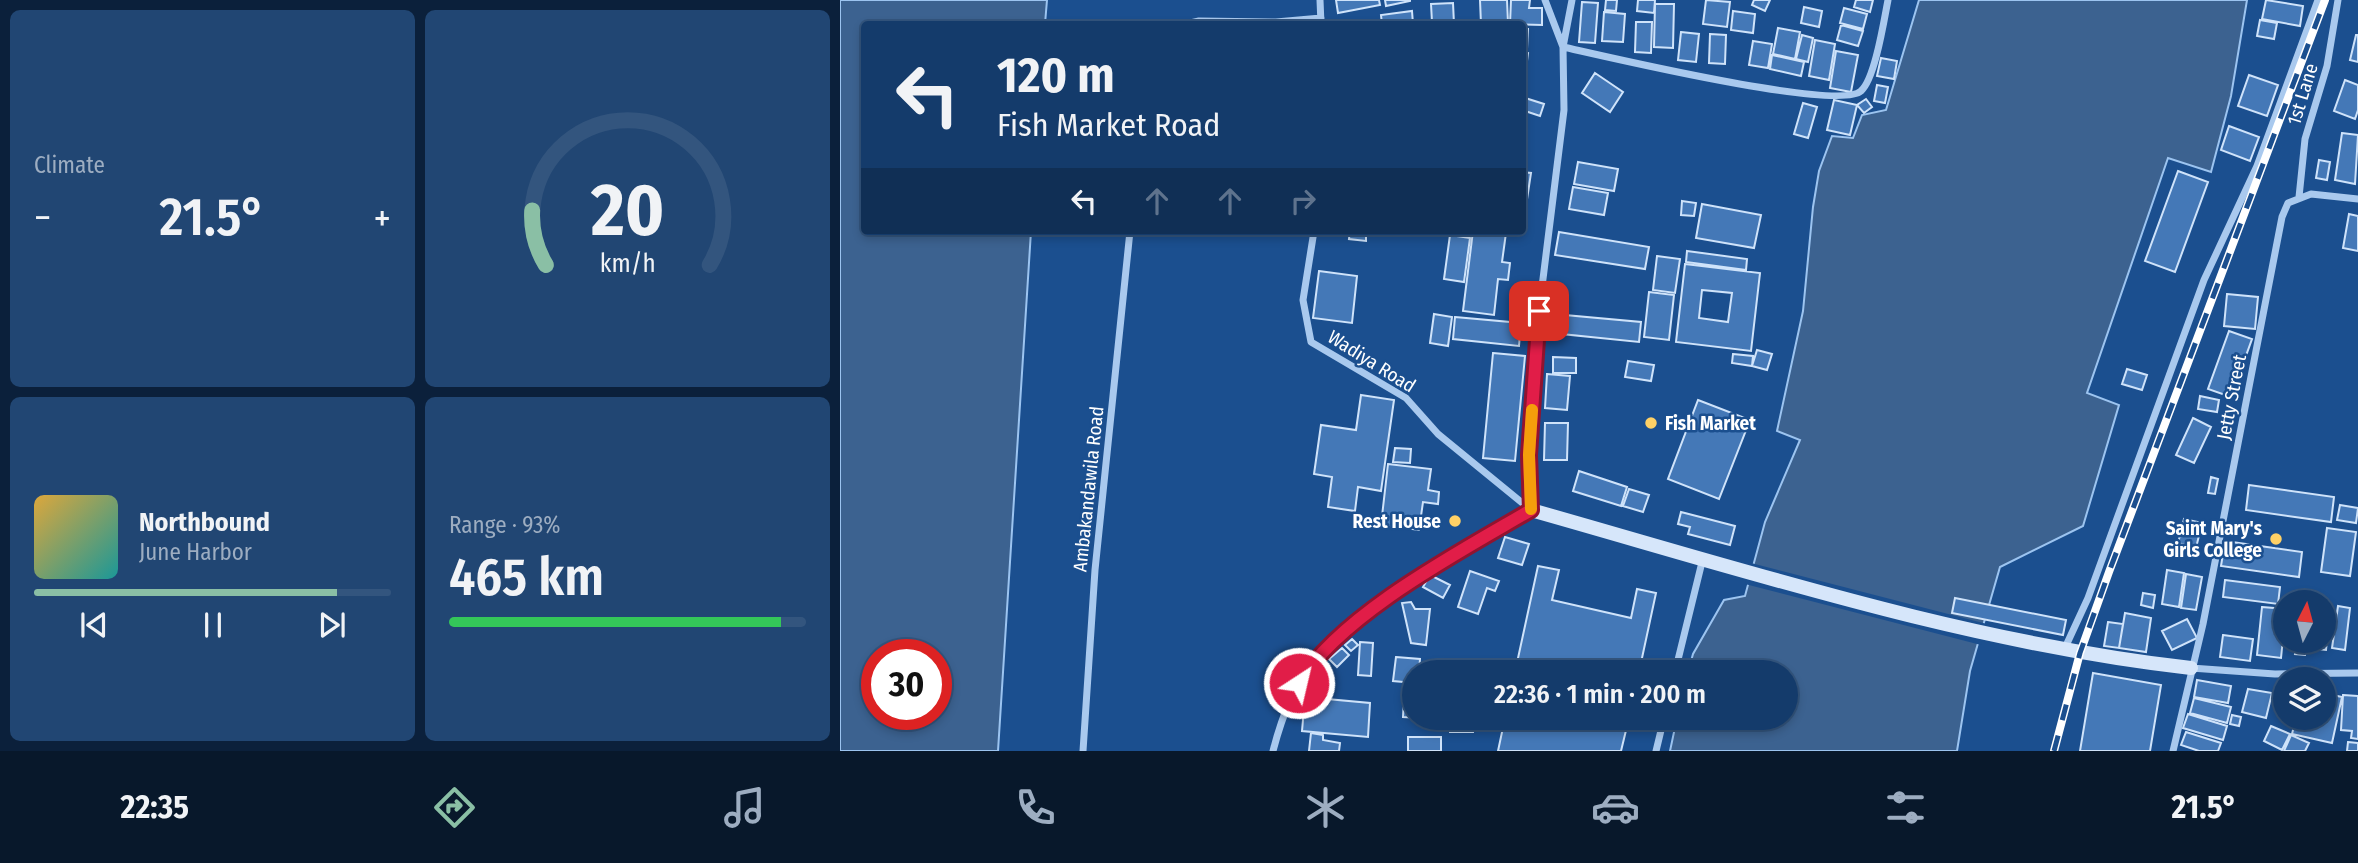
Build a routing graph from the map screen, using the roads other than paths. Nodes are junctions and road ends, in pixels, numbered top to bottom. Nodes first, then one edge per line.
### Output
1 (1320, 0) edge
2 (1545, 0) edge
3 (1572, 0) edge
4 (1888, 0) edge
5 (2318, 0) edge
6 (2338, 0) edge
7 (1321, 21) edge
8 (1563, 47) junction
9 (2299, 197) junction
10 (2358, 199) edge
11 (1130, 235) edge
12 (1313, 235) edge
13 (1531, 510) junction
14 (1703, 558) junction
15 (2064, 650) junction
16 (1678, 660) edge
17 (2191, 668) junction
18 (2358, 673) edge
19 (1661, 730) edge
20 (1083, 751) edge
21 (1273, 751) edge
22 (1656, 751) edge
23 (2173, 751) edge

1 - 7 street
2 - 8 street
3 - 8 street
4 - 8 street
5 - 15 street
6 - 9 street, 1st Lane
8 - 13 street
9 - 10 street
9 - 17 street, Jetty Street
11 - 20 street, Ambakandawila Road
12 - 13 street, Wadiya Road
13 - 14 street
13 - 21 street
14 - 15 street
14 - 16 street
15 - 17 street
17 - 18 street
17 - 23 street, Jetty Street
19 - 22 street

